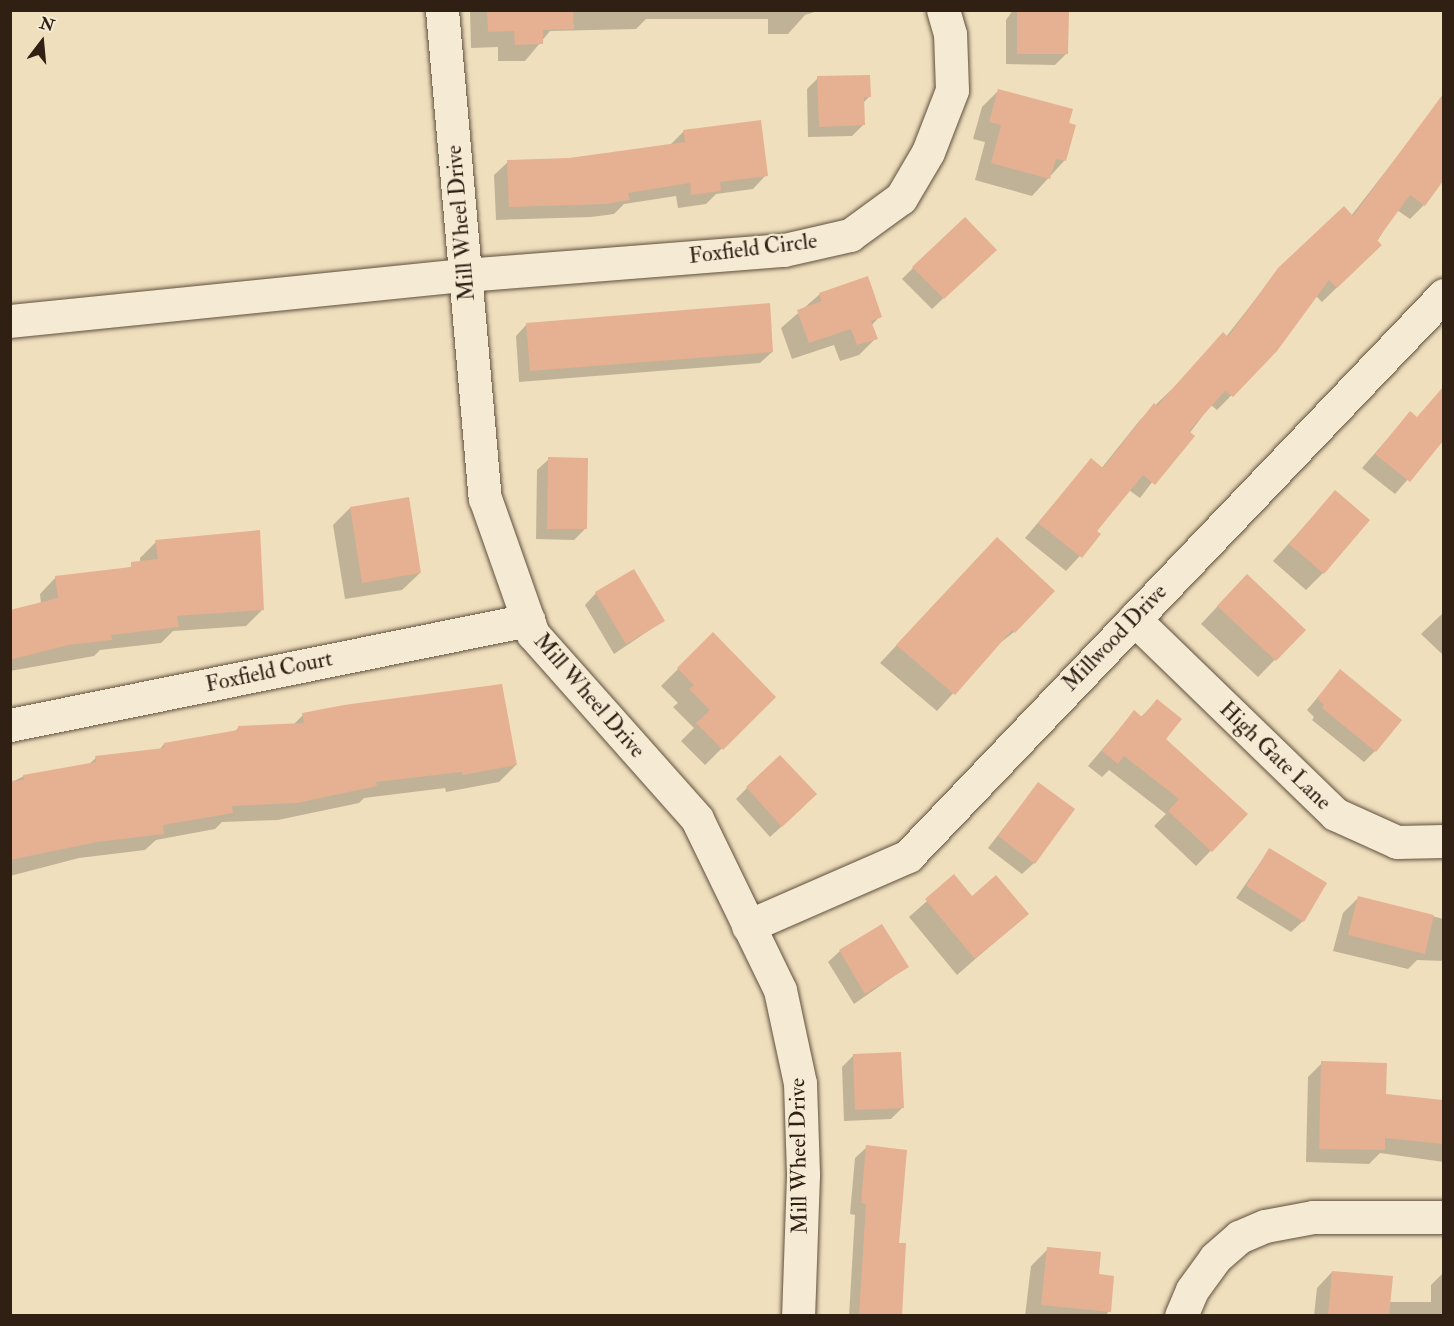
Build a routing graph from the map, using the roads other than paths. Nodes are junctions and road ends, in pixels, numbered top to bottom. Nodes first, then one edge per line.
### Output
1 (442, 10) edge
2 (943, 10) edge
3 (465, 275) junction
4 (1443, 296) edge
5 (10, 321) edge
6 (1134, 619) junction
7 (528, 620) junction
8 (10, 725) edge
9 (1443, 841) edge
10 (748, 926) junction
11 (1443, 1217) edge
12 (798, 1316) edge
13 (1181, 1316) edge

1 - 3 street, Mill Wheel Drive
2 - 3 street, Foxfield Circle
3 - 5 street, Foxfield Circle
3 - 7 street, Mill Wheel Drive
4 - 6 street, Millwood Drive
6 - 9 street, High Gate Lane
6 - 10 street, Millwood Drive
7 - 8 street, Foxfield Court
7 - 10 street, Mill Wheel Drive
10 - 12 street, Mill Wheel Drive
11 - 13 street

